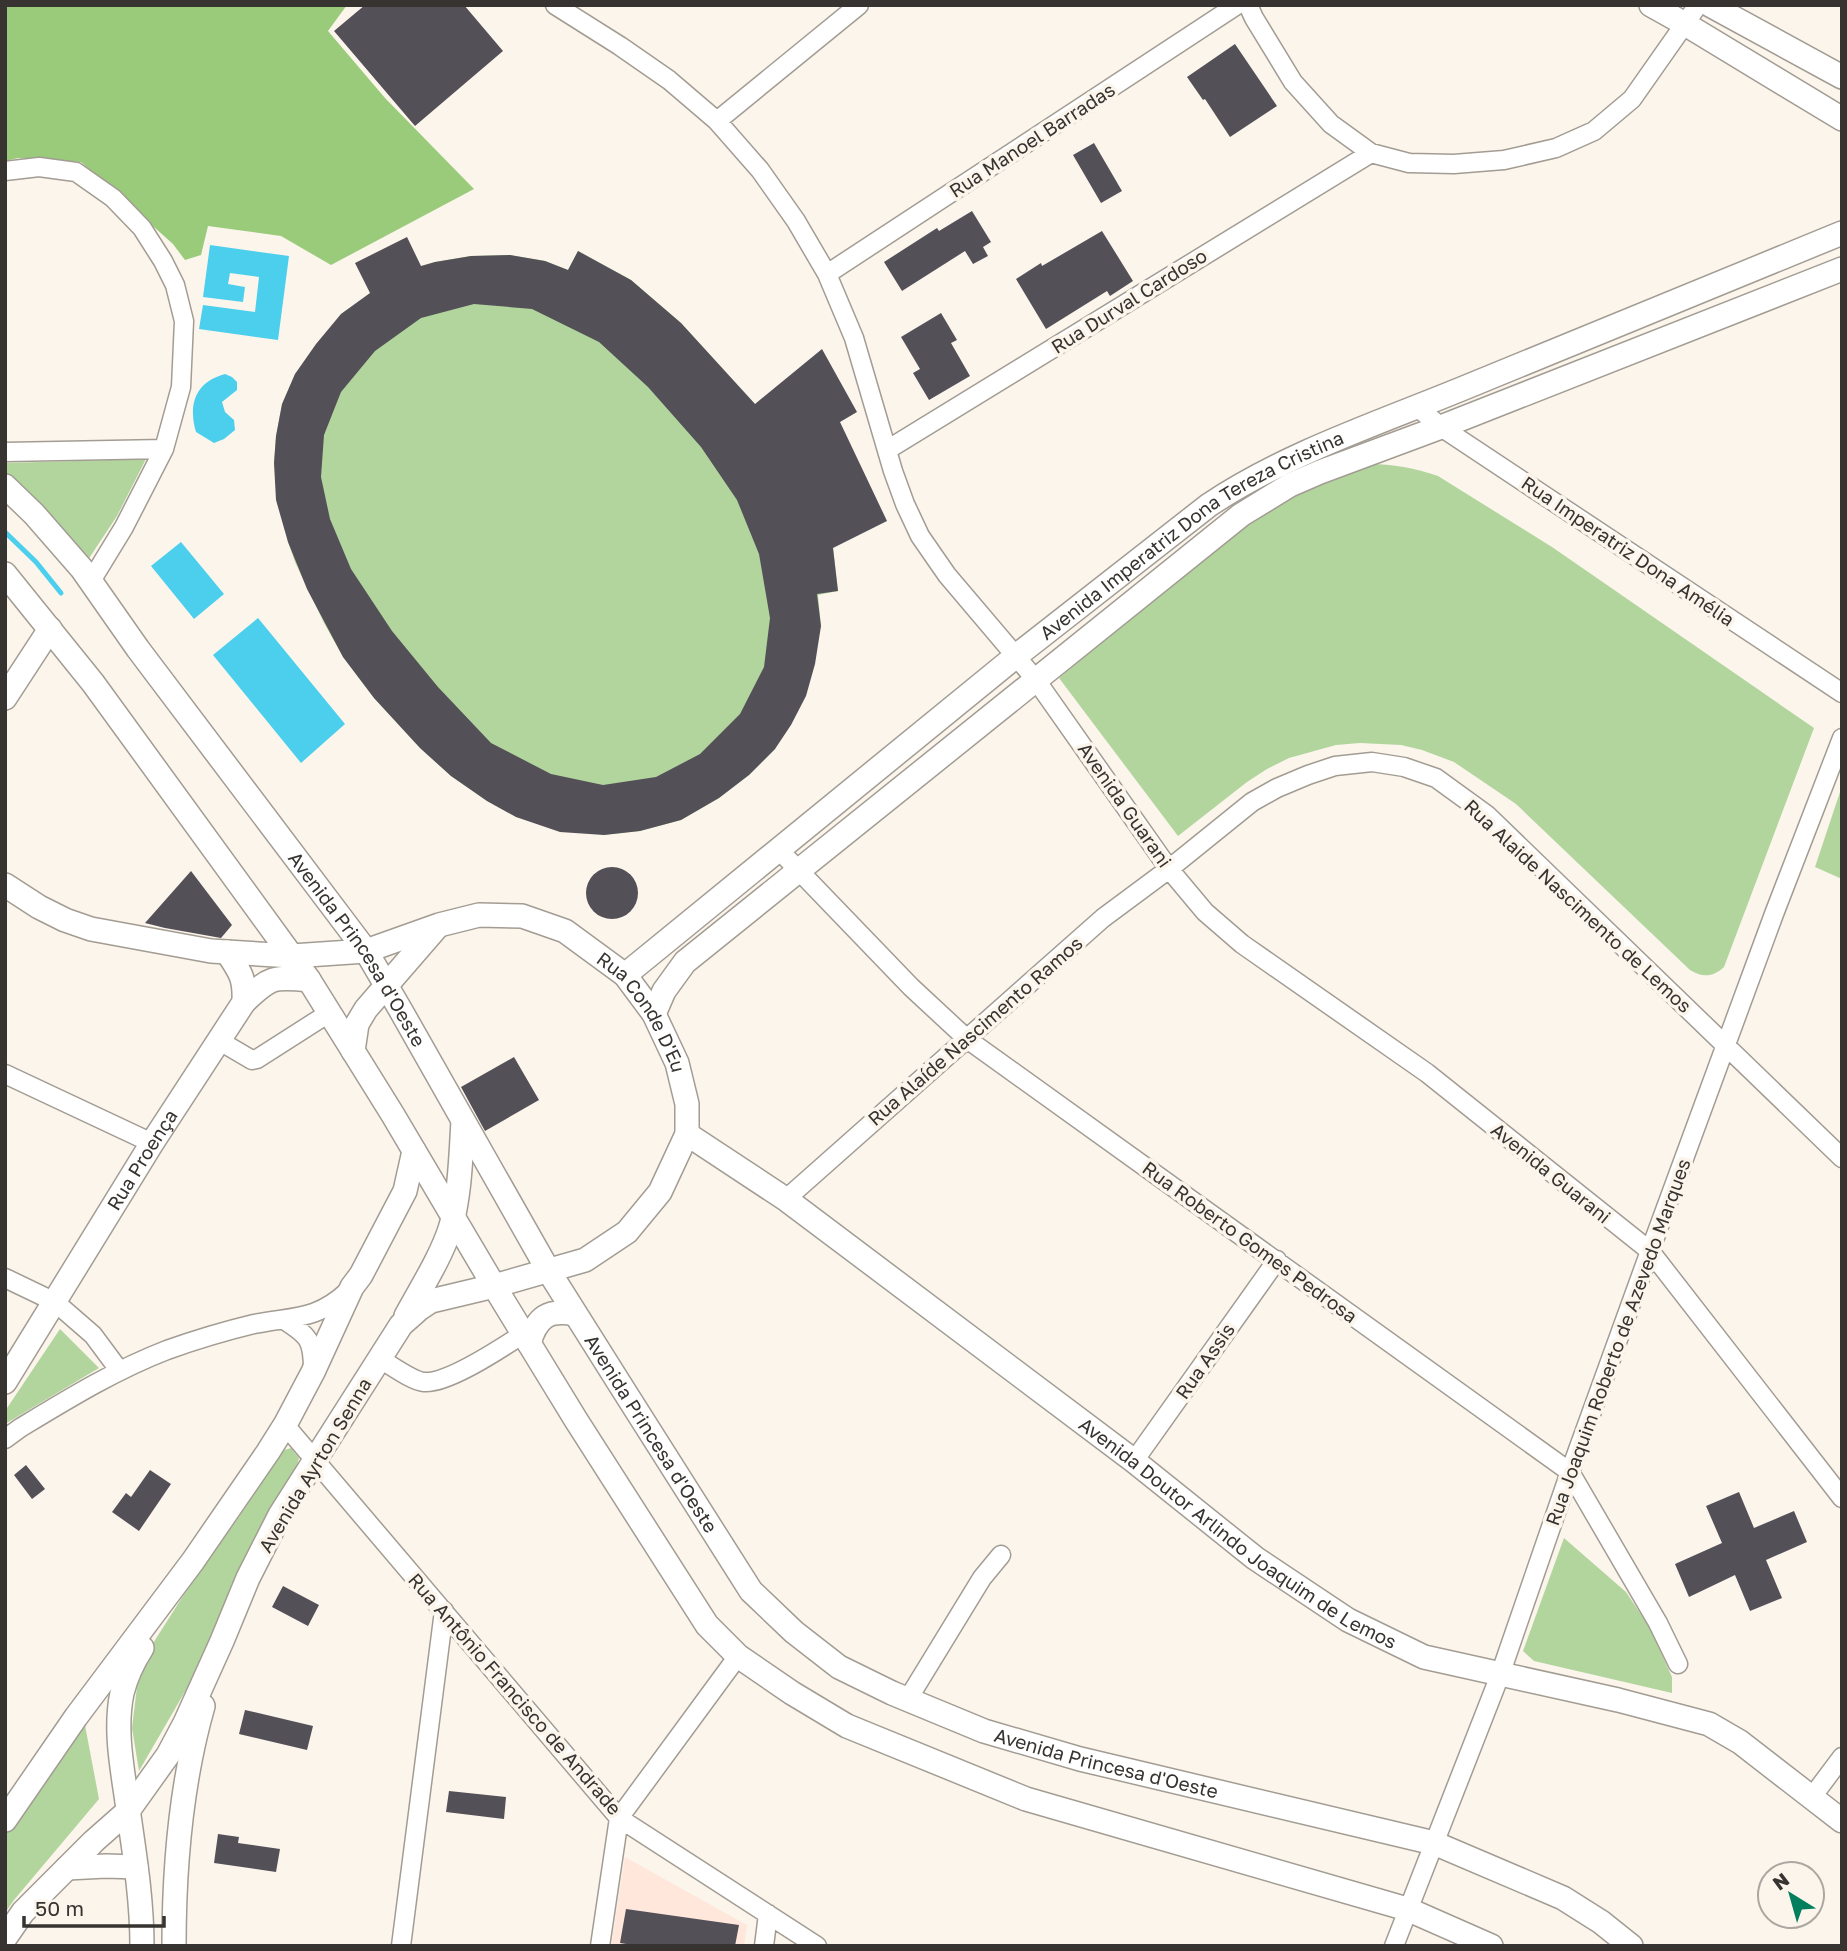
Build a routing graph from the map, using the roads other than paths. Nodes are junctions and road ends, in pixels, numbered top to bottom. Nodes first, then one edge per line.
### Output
1 (555, 5) edge
2 (859, 5) edge
3 (1237, 5) edge
4 (1248, 5) edge
5 (1651, 5) edge
6 (1710, 5) edge
7 (1691, 15) edge
8 (1842, 77) edge
9 (1842, 120) edge
10 (717, 121) junction
11 (1371, 153) junction
12 (5, 170) edge
13 (1842, 233) edge
14 (1842, 269) edge
15 (827, 274) junction
16 (1417, 407) junction
17 (1441, 428) junction
18 (164, 449) junction
19 (887, 450) junction
20 (5, 452) edge
21 (5, 486) edge
22 (5, 574) edge
23 (91, 581) junction
24 (50, 629) junction
25 (1016, 656) junction
26 (1037, 680) junction
27 (1842, 693) edge
28 (5, 698) edge
29 (1842, 738) edge
30 (779, 850) junction
31 (1169, 869) junction
32 (799, 871) junction
33 (5, 885) edge
34 (439, 925) junction
35 (366, 951) junction
36 (227, 952) junction
37 (292, 956) junction
38 (625, 975) junction
39 (309, 980) junction
40 (387, 986) junction
41 (244, 1002) junction
42 (329, 1013) junction
43 (654, 1014) junction
44 (967, 1039) junction
45 (218, 1041) junction
46 (1726, 1045) junction
47 (353, 1051) junction
48 (5, 1074) edge
49 (463, 1119) junction
50 (687, 1134) junction
51 (152, 1143) junction
52 (414, 1150) junction
53 (1842, 1158) edge
54 (786, 1199) junction
55 (453, 1216) junction
56 (1650, 1251) junction
57 (1277, 1260) junction
58 (548, 1269) junction
59 (5, 1278) edge
60 (494, 1286) junction
61 (352, 1287) junction
62 (55, 1302) junction
63 (575, 1314) junction
64 (284, 1320) junction
65 (401, 1325) junction
66 (526, 1338) junction
67 (380, 1359) junction
68 (119, 1370) junction
69 (313, 1372) junction
70 (5, 1382) edge
71 (285, 1424) junction
72 (5, 1439) edge
73 (316, 1461) junction
74 (1134, 1461) junction
75 (1570, 1472) junction
76 (1842, 1498) edge
77 (1001, 1555) dead end
78 (193, 1561) junction
79 (444, 1611) junction
80 (222, 1642) junction
81 (738, 1656) junction
82 (1678, 1664) dead end
83 (1500, 1675) junction
84 (908, 1699) junction
85 (1842, 1757) edge
86 (1811, 1797) junction
87 (128, 1811) junction
88 (619, 1818) junction
89 (5, 1820) edge
90 (1842, 1821) edge
91 (1434, 1843) junction
92 (136, 1867) junction
93 (67, 1868) junction
94 (1407, 1909) junction
95 (768, 1914) junction
96 (5, 1938) edge
97 (142, 1946) edge
98 (174, 1946) edge
99 (401, 1946) edge
100 (600, 1946) edge
101 (764, 1946) edge
102 (817, 1946) edge
103 (1394, 1946) edge
104 (1490, 1946) edge
105 (1631, 1946) edge

1 - 10 street, Avenida Guarani
2 - 10 street
3 - 15 street, Rua Manoel Barradas
4 - 11 street
5 - 7 main road
6 - 8 main road
7 - 9 main road
7 - 11 street
10 - 15 street, Avenida Guarani
11 - 19 street, Rua Durval Cardoso
12 - 18 street
13 - 16 main road, Avenida Imperatriz Dona Tereza Cristina
14 - 17 main road, Avenida Imperatriz Dona Tereza Cristina
15 - 19 street, Avenida Guarani
16 - 17 street, Rua Imperatriz Dona Amélia
16 - 25 main road, Avenida Imperatriz Dona Tereza Cristina
17 - 26 main road, Avenida Imperatriz Dona Tereza Cristina
17 - 27 street, Rua Imperatriz Dona Amélia
18 - 20 street
18 - 23 street
19 - 25 street, Avenida Guarani
21 - 23 main road, Avenida Princesa d'Oeste
22 - 24 main road
23 - 35 main road, Avenida Princesa d'Oeste
24 - 28 main road
24 - 37 main road
25 - 26 street, Avenida Guarani
25 - 30 main road, Avenida Imperatriz Dona Tereza Cristina
26 - 31 street, Avenida Guarani
26 - 32 main road, Avenida Imperatriz Dona Tereza Cristina
29 - 46 street, Rua Joaquim Roberto de Azevedo Marques
30 - 32 street, Rua Roberto Gomes Pedrosa
30 - 38 main road, Avenida Imperatriz Dona Tereza Cristina
31 - 44 street, Rua Alaíde Nascimento Ramos
31 - 46 street, Rua Alaide Nascimento de Lemos
31 - 56 street, Avenida Guarani
32 - 43 main road, Avenida Imperatriz Dona Tereza Cristina
32 - 44 street, Rua Roberto Gomes Pedrosa
33 - 36 main road, Rua Conde D'Eu
34 - 35 main road, Rua Conde D'Eu
34 - 38 main road, Rua Conde D'Eu
34 - 40 main road
35 - 37 main road, Rua Conde D'Eu
35 - 40 main road, Avenida Princesa d'Oeste
36 - 37 main road, Rua Conde D'Eu
36 - 41 main road
37 - 39 main road
38 - 43 main road, Rua Conde D'Eu
39 - 41 main road, Rua Proença
39 - 42 main road
40 - 47 main road
40 - 49 main road, Avenida Princesa d'Oeste
41 - 45 main road, Rua Proença
42 - 45 street
42 - 47 main road
43 - 50 main road, Rua Conde D'Eu
44 - 54 street, Rua Alaíde Nascimento Ramos
44 - 57 street, Rua Roberto Gomes Pedrosa
45 - 51 main road, Rua Proença
46 - 53 street, Rua Alaide Nascimento de Lemos
46 - 56 street, Rua Joaquim Roberto de Azevedo Marques
47 - 52 main road
48 - 51 street
49 - 55 main road
49 - 58 main road, Avenida Princesa d'Oeste
50 - 54 main road, Avenida Doutor Arlindo Joaquim de Lemos
50 - 58 main road, Rua Conde D'Eu
51 - 62 main road, Rua Proença
52 - 55 main road
52 - 61 main road
54 - 74 main road, Avenida Doutor Arlindo Joaquim de Lemos
55 - 60 main road
55 - 65 main road
56 - 75 street, Rua Joaquim Roberto de Azevedo Marques
56 - 76 street, Avenida Guarani
57 - 74 street, Rua Assis
57 - 75 street, Rua Roberto Gomes Pedrosa
58 - 60 main road, Rua Conde D'Eu
58 - 63 main road, Avenida Princesa d'Oeste
59 - 62 street
60 - 65 main road, Avenida Ayrton Senna
60 - 66 main road
61 - 64 street
61 - 69 main road
62 - 68 street
62 - 70 main road, Rua Proença
63 - 66 main road
63 - 84 main road, Avenida Princesa d'Oeste
64 - 68 street
64 - 69 street
65 - 67 main road, Avenida Ayrton Senna
66 - 67 street
66 - 81 main road
67 - 73 main road, Avenida Ayrton Senna
68 - 72 street
69 - 71 main road
71 - 73 street, Rua Antônio Francisco de Andrade
71 - 78 main road
73 - 79 street, Rua Antônio Francisco de Andrade
73 - 80 main road, Avenida Ayrton Senna
74 - 83 main road, Avenida Doutor Arlindo Joaquim de Lemos
75 - 82 street, Rua Roberto Gomes Pedrosa
75 - 83 street, Rua Joaquim Roberto de Azevedo Marques
77 - 84 street
78 - 87 main road
78 - 89 main road
79 - 88 street, Rua Antônio Francisco de Andrade
79 - 99 street
80 - 87 main road, Avenida Ayrton Senna
80 - 98 main road
81 - 88 street
81 - 94 main road
83 - 86 main road, Avenida Doutor Arlindo Joaquim de Lemos
83 - 91 street, Rua Joaquim Roberto de Azevedo Marques
84 - 91 main road, Avenida Princesa d'Oeste
85 - 86 street
86 - 90 main road, Avenida Doutor Arlindo Joaquim de Lemos
87 - 92 main road
87 - 93 main road, Avenida Ayrton Senna
88 - 95 street, Rua Antônio Francisco de Andrade
88 - 100 street
91 - 94 street, Rua Joaquim Roberto de Azevedo Marques
91 - 105 main road, Avenida Princesa d'Oeste
92 - 93 main road
92 - 97 main road
93 - 96 main road, Avenida Ayrton Senna
94 - 103 street, Rua Joaquim Roberto de Azevedo Marques
94 - 104 main road
95 - 101 street
95 - 102 street, Rua Antônio Francisco de Andrade

